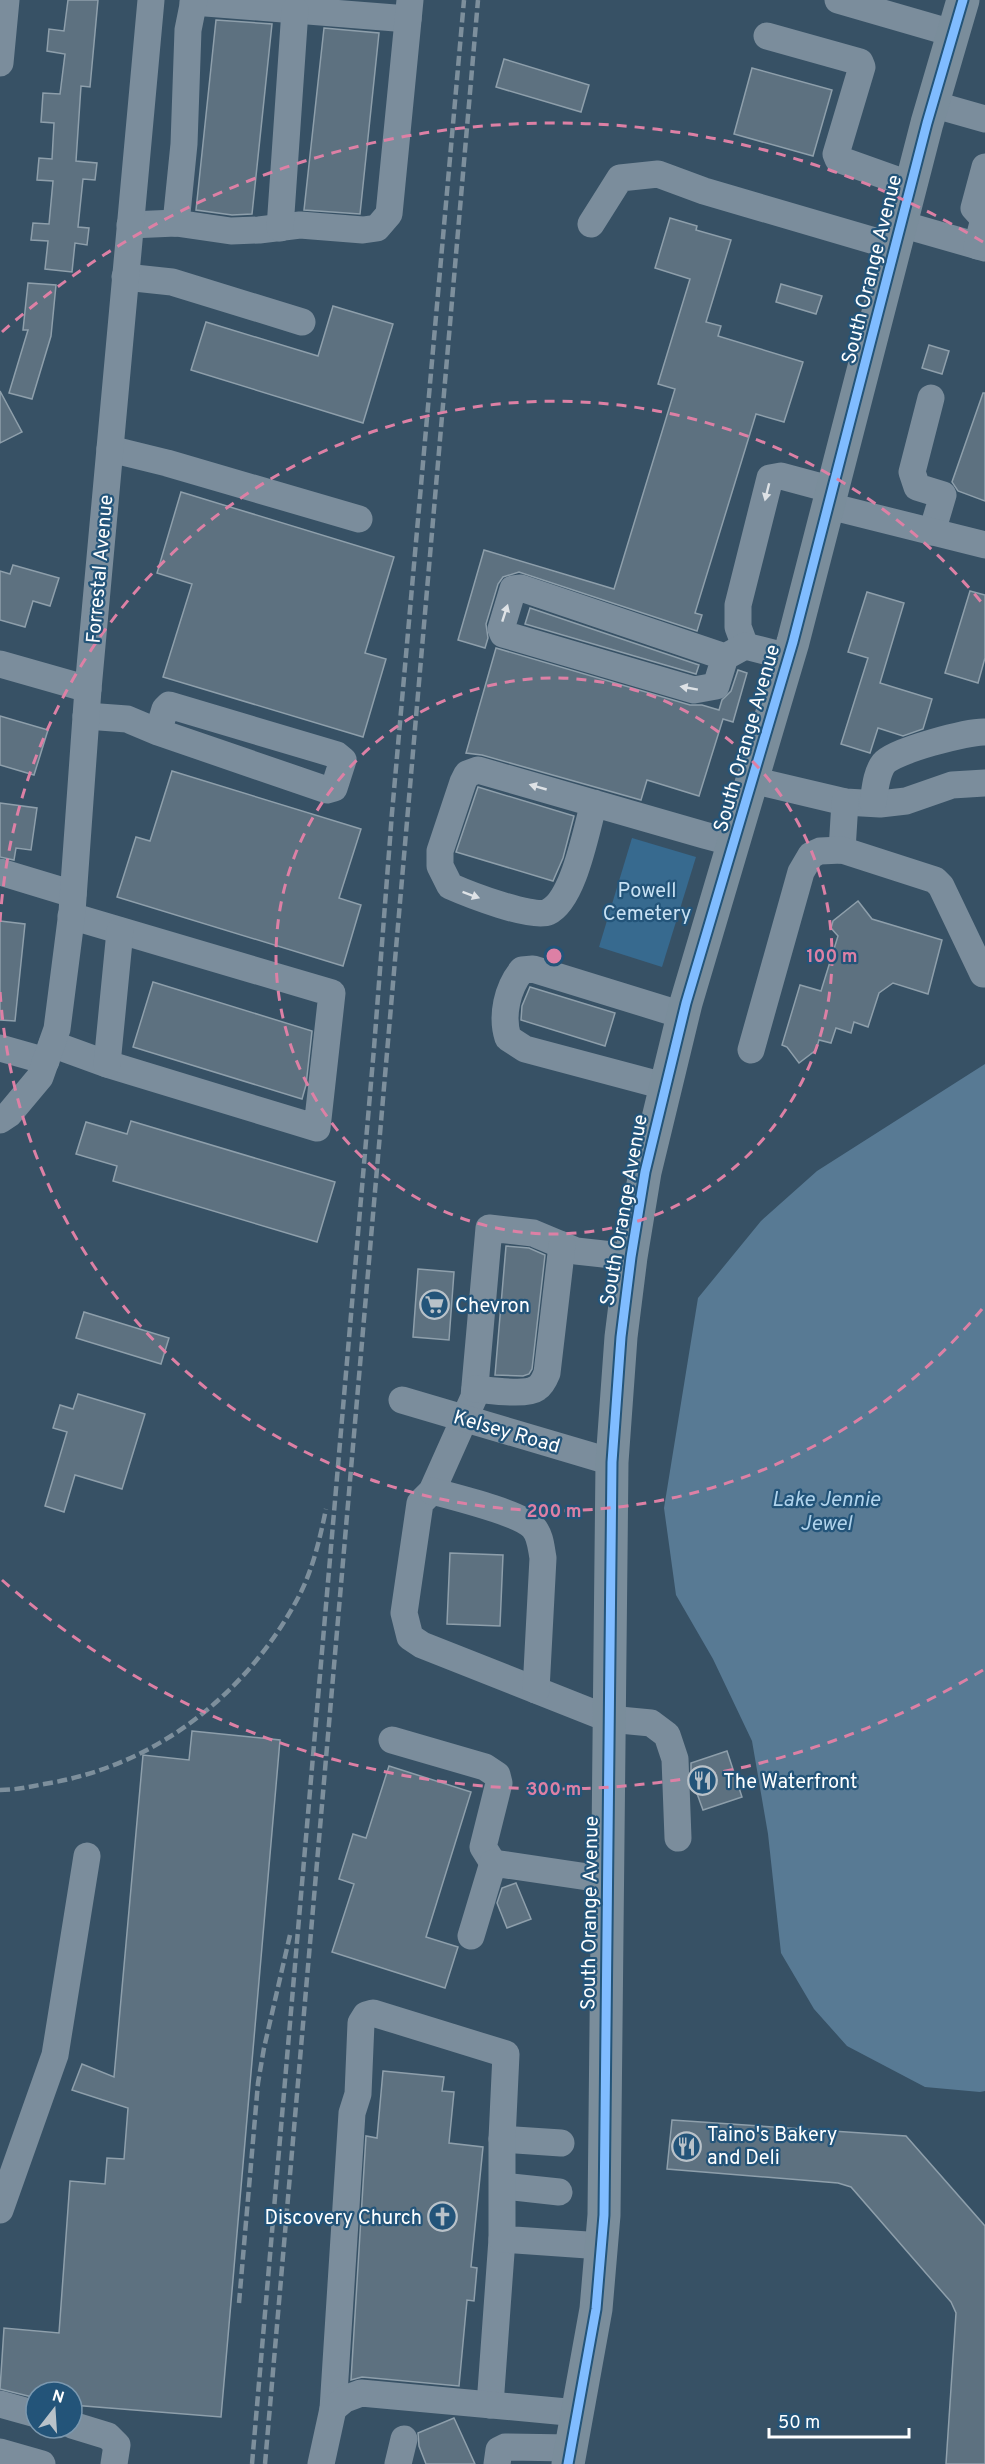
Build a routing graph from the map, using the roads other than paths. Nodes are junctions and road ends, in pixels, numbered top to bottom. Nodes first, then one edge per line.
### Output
1 (6, 0) edge
2 (151, 0) edge
3 (838, 0) edge
4 (963, 0) edge
5 (194, 1) edge
6 (898, 8) edge
7 (295, 10) junction
8 (409, 10) edge
9 (952, 33) junction
10 (767, 36) dead end
11 (0, 63) edge
12 (932, 104) junction
13 (985, 119) edge
14 (985, 166) edge
15 (911, 185) junction
16 (176, 223) junction
17 (591, 224) dead end
18 (130, 225) junction
19 (280, 228) junction
20 (898, 236) junction
21 (981, 247) edge
22 (125, 277) junction
23 (302, 322) dead end
24 (931, 398) dead end
25 (110, 449) junction
26 (831, 498) junction
27 (359, 519) dead end
28 (932, 532) junction
29 (985, 545) edge
30 (735, 651) junction
31 (789, 657) junction
32 (0, 664) edge
33 (88, 689) junction
34 (86, 716) junction
35 (158, 732) junction
36 (985, 732) edge
37 (752, 780) junction
38 (985, 783) edge
39 (845, 802) junction
40 (594, 803) junction
41 (873, 803) junction
42 (734, 843) junction
43 (842, 850) junction
44 (0, 872) edge
45 (0, 890) edge
46 (72, 907) junction
47 (120, 931) junction
48 (983, 974) dead end
49 (682, 1015) junction
50 (0, 1048) edge
51 (751, 1050) dead end
52 (49, 1052) junction
53 (107, 1064) junction
54 (664, 1086) junction
55 (0, 1119) edge
56 (562, 1245) junction
57 (631, 1257) junction
58 (475, 1389) junction
59 (402, 1400) dead end
60 (465, 1419) junction
61 (612, 1462) junction
62 (432, 1491) junction
63 (536, 1690) junction
64 (609, 1719) junction
65 (392, 1740) dead end
66 (678, 1838) dead end
67 (87, 1856) dead end
68 (493, 1863) junction
69 (608, 1880) junction
70 (471, 1936) dead end
71 (501, 2139) junction
72 (561, 2143) dead end
73 (503, 2186) junction
74 (559, 2192) dead end
75 (0, 2210) edge
76 (502, 2239) junction
77 (602, 2246) junction
78 (0, 2404) edge
79 (490, 2405) junction
80 (333, 2409) junction
81 (24, 2411) edge
82 (578, 2413) junction
83 (84, 2429) edge
84 (0, 2452) edge
85 (569, 2456) edge
86 (42, 2464) edge
87 (114, 2464) edge
88 (321, 2464) edge
89 (497, 2464) edge

1 - 11 street
2 - 18 street, Forrestal Avenue
3 - 6 street
4 - 9 main road, South Orange Avenue
5 - 7 street
5 - 16 street
6 - 9 street
7 - 8 street
7 - 19 street
8 - 19 street
9 - 12 main road, South Orange Avenue
10 - 15 street
12 - 13 street
12 - 15 main road, South Orange Avenue
14 - 21 street
15 - 20 main road, South Orange Avenue
16 - 18 street
16 - 19 street
17 - 20 street
18 - 22 street, Forrestal Avenue
20 - 21 street
20 - 26 main road, South Orange Avenue
22 - 23 street
22 - 25 street, Forrestal Avenue
24 - 28 street
25 - 27 street
25 - 33 street, Forrestal Avenue
26 - 28 street
26 -> 30 street
26 - 31 main road, South Orange Avenue
28 - 29 street
30 -> 30 street
30 - 31 street
31 - 37 main road, South Orange Avenue
32 - 33 street
33 - 34 street, Forrestal Avenue
34 - 35 street
34 - 46 street, Forrestal Avenue
35 - 35 street
36 - 41 street
37 - 39 street
37 - 42 main road, South Orange Avenue
38 - 41 street
39 - 41 street
39 - 43 street
40 -> 40 street
40 - 42 street
42 - 49 main road, South Orange Avenue
43 - 48 street
43 - 51 street
44 - 46 street
45 - 46 street
46 - 47 street
46 - 52 street, Forrestal Avenue
47 - 53 street
47 - 53 street
49 - 54 main road, South Orange Avenue
49 - 54 street
50 - 52 street
52 - 53 street
52 - 55 street, Forrestal Avenue
54 - 57 main road, South Orange Avenue
56 - 57 street
56 - 58 street
56 - 58 street
57 - 61 main road, South Orange Avenue
58 - 60 street
59 - 60 street, Kelsey Road
60 - 61 street, Kelsey Road
60 - 62 street
61 - 64 main road, South Orange Avenue
62 - 63 street
62 - 63 street
63 - 64 street
64 - 66 street
64 - 69 main road, South Orange Avenue
65 - 68 street
67 - 75 street
68 - 69 street
68 - 70 street
69 - 77 main road, South Orange Avenue
71 - 72 street
71 - 73 street
71 - 80 street
73 - 74 street
73 - 76 street
76 - 77 street
76 - 79 street
77 - 82 main road, South Orange Avenue
78 - 81 street
79 - 80 street
79 - 82 street
80 - 88 street
82 - 85 main road, South Orange Avenue
83 - 87 street
84 - 86 street
85 - 89 street

